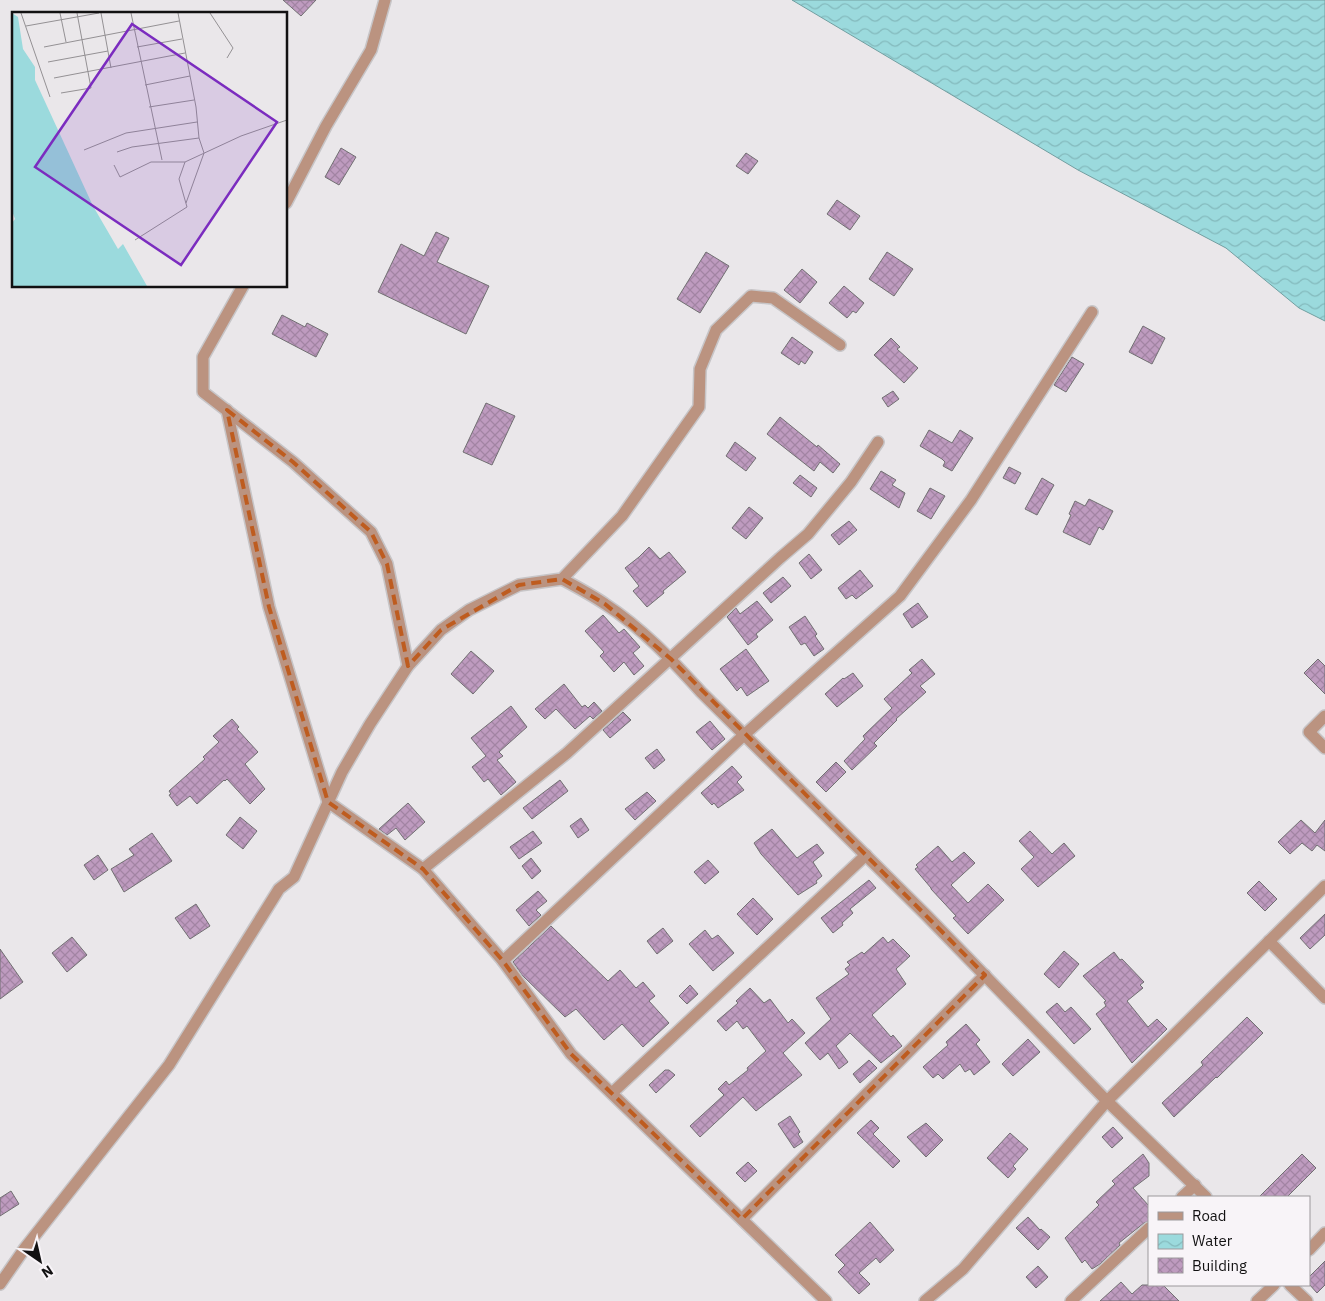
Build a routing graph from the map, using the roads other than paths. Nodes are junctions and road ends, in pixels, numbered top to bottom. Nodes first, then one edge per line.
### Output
1 (385, 0) edge
2 (288, 199) edge
3 (242, 288) edge
4 (1092, 312) dead end
5 (840, 345) dead end
6 (227, 410) junction
7 (878, 442) dead end
8 (562, 578) junction
9 (671, 659) junction
10 (408, 666) junction
11 (1325, 716) edge
12 (744, 734) junction
13 (1325, 748) edge
14 (328, 802) junction
15 (866, 855) junction
16 (423, 869) junction
17 (1325, 886) edge
18 (1269, 941) junction
19 (502, 961) junction
20 (985, 975) junction
21 (1325, 998) edge
22 (612, 1093) junction
23 (1107, 1100) junction
24 (1195, 1185) junction
25 (1183, 1196) edge
26 (1205, 1196) edge
27 (742, 1220) junction
28 (1148, 1229) edge
29 (1325, 1233) edge
30 (1310, 1249) edge
31 (0, 1284) edge
32 (1273, 1286) edge
33 (1291, 1286) edge
34 (826, 1301) edge
35 (925, 1301) edge
36 (1071, 1301) edge
37 (1257, 1301) edge
38 (1307, 1301) edge

1 - 2 street
3 - 6 street
4 - 12 street
5 - 8 street
6 - 10 street
6 - 14 street
7 - 9 street
8 - 9 street
8 - 10 street
9 - 12 street
9 - 16 street
10 - 14 street
11 - 13 street
12 - 15 street
12 - 19 street
14 - 16 street
14 - 31 street
15 - 20 street
15 - 22 street
16 - 19 street
17 - 18 street
18 - 21 street
18 - 23 street
19 - 22 street
20 - 23 street
20 - 27 street
22 - 27 street
23 - 24 street
23 - 35 street
24 - 25 street
24 - 26 street
27 - 34 street
28 - 36 street
29 - 30 street
32 - 37 street
33 - 38 street

